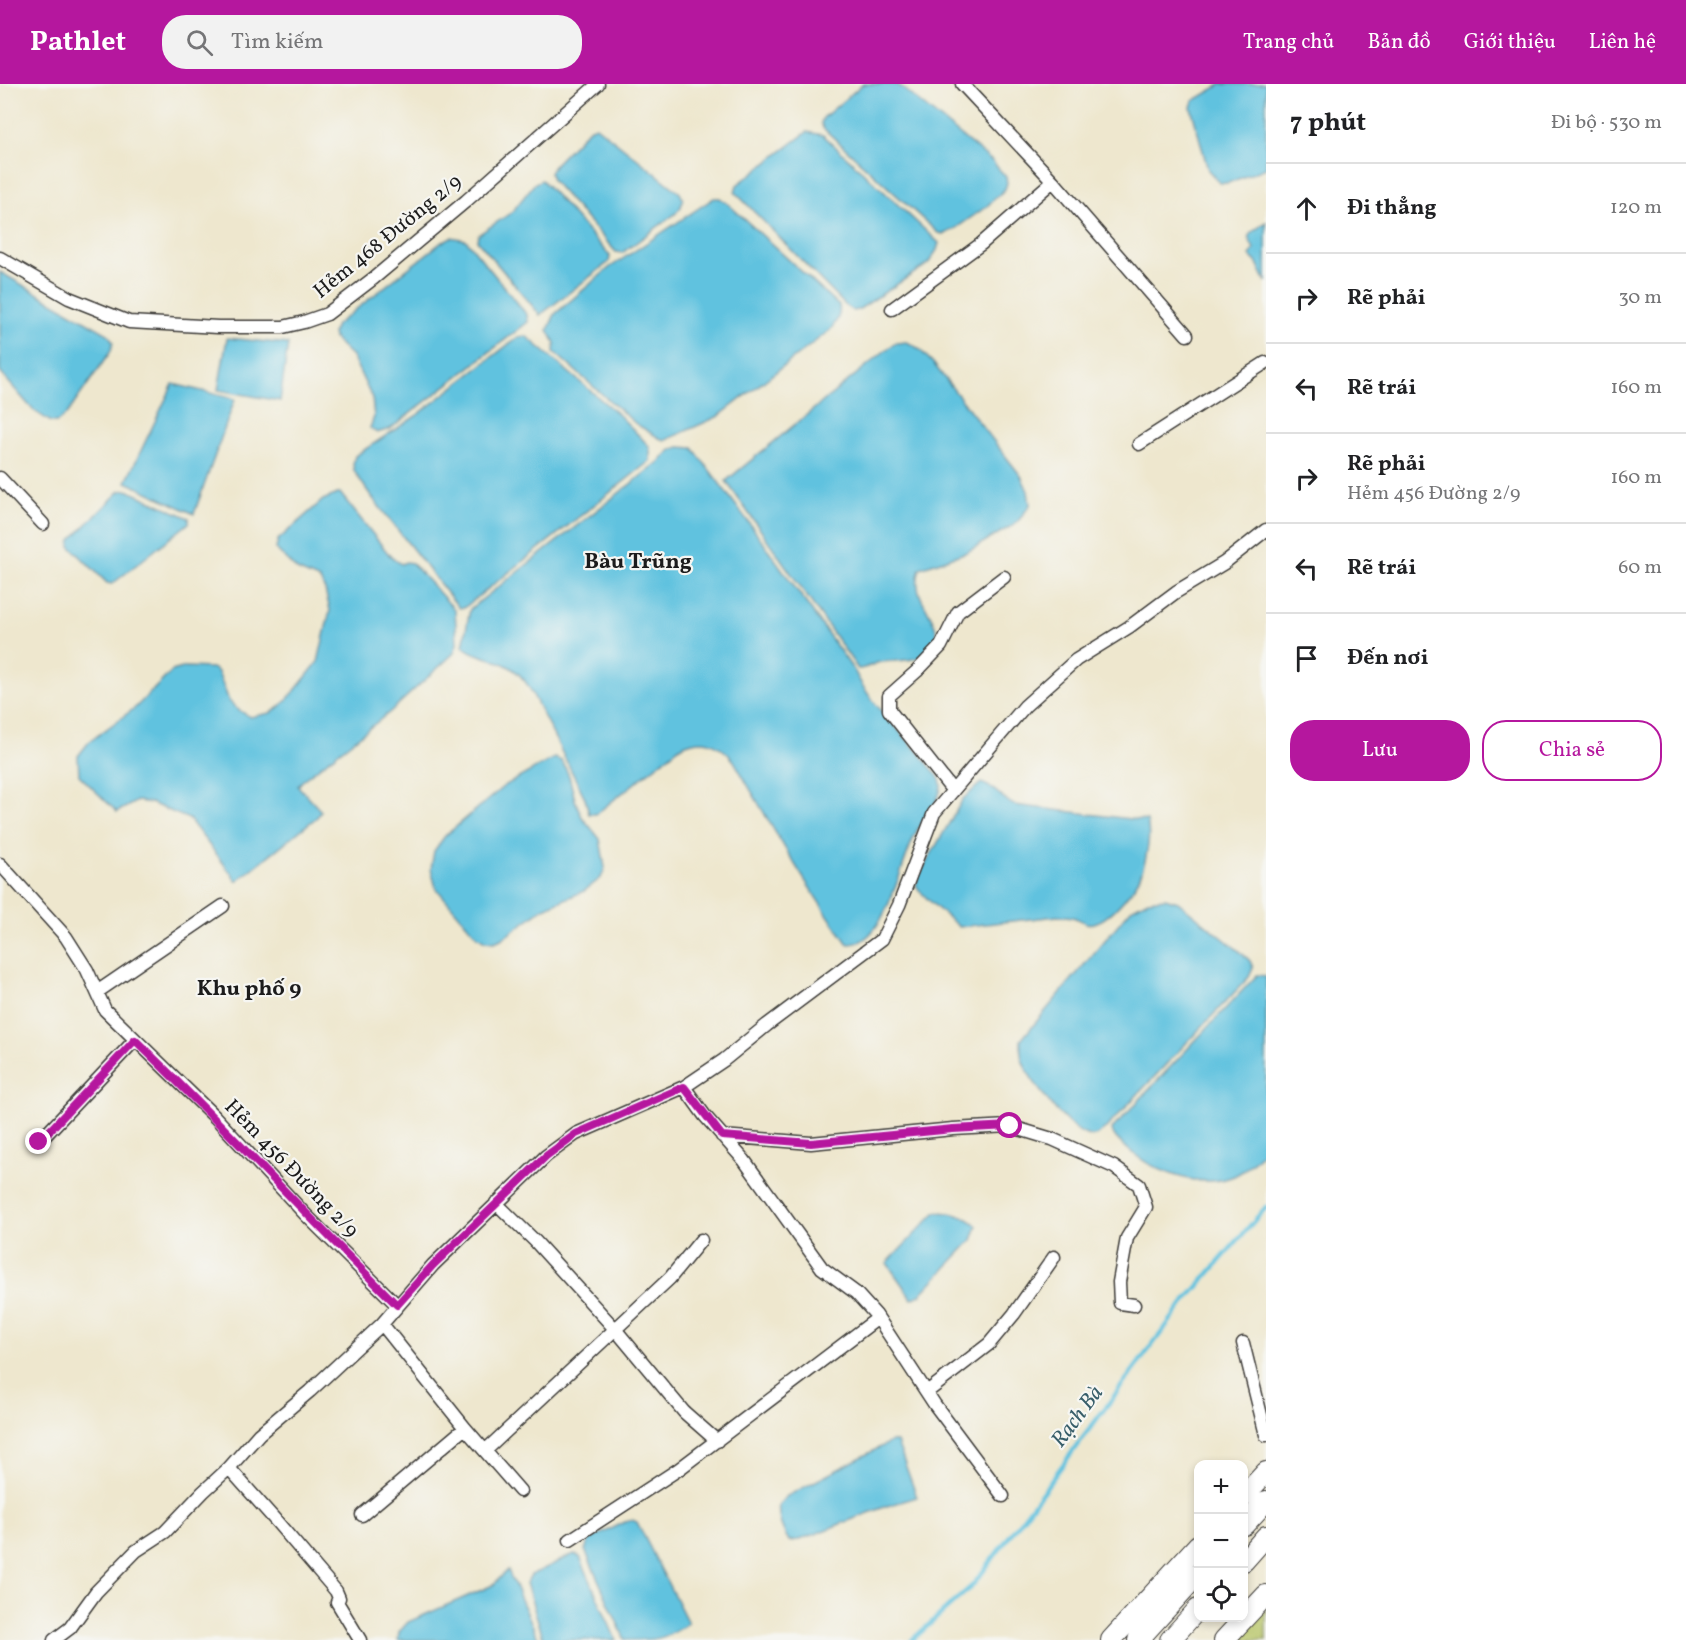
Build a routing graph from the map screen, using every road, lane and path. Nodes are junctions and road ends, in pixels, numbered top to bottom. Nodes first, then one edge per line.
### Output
1 (598, 84) edge
2 (962, 84) edge
3 (1053, 181) junction
4 (0, 258) edge
5 (892, 309) dead end
6 (1187, 335) dead end
7 (1265, 363) edge
8 (1139, 444) dead end
9 (0, 478) edge
10 (44, 524) dead end
11 (1266, 530) edge
12 (1004, 577) dead end
13 (953, 790) junction
14 (0, 864) edge
15 (223, 906) dead end
16 (97, 992) junction
17 (135, 1040) junction
18 (684, 1087) junction
19 (722, 1136) junction
20 (39, 1142) dead end
21 (496, 1203) junction
22 (701, 1239) dead end
23 (1054, 1257) dead end
24 (397, 1305) junction
25 (1134, 1305) dead end
26 (878, 1318) junction
27 (382, 1324) junction
28 (615, 1329) junction
29 (1243, 1343) dead end
30 (927, 1392) junction
31 (465, 1428) junction
32 (1266, 1435) edge
33 (717, 1441) junction
34 (485, 1451) junction
35 (229, 1468) junction
36 (1266, 1472) edge
37 (520, 1491) dead end
38 (1248, 1492) edge
39 (1003, 1496) dead end
40 (1266, 1501) edge
41 (362, 1515) dead end
42 (1248, 1521) edge
43 (1266, 1536) edge
44 (570, 1540) dead end
45 (1194, 1549) edge
46 (1248, 1556) edge
47 (1194, 1578) edge
48 (1266, 1595) edge
49 (1194, 1613) edge
50 (54, 1640) edge
51 (360, 1640) edge
52 (1111, 1640) edge
53 (1138, 1640) edge
54 (1170, 1640) edge
55 (1224, 1640) edge

1 - 4 street, Hẻm 468 Đường 2/9
2 - 3 street
3 - 5 street
3 - 6 street
7 - 8 street
9 - 10 street
11 - 13 street
12 - 13 street
13 - 18 street
14 - 16 street, Hẻm 456 Đường 2/9
15 - 16 street
16 - 17 street, Hẻm 456 Đường 2/9
17 - 20 street
17 - 24 street, Hẻm 456 Đường 2/9
18 - 19 street
18 - 21 street
19 - 25 street
19 - 26 street
21 - 24 street
21 - 28 street
22 - 28 street
23 - 30 street
24 - 27 street
26 - 30 street
26 - 33 street
27 - 31 street
27 - 35 street
28 - 33 street
28 - 34 street
29 - 32 street
30 - 39 street
31 - 34 street
31 - 41 street
33 - 44 street
34 - 37 street
35 - 50 street
35 - 51 street
36 - 38 main road
40 - 42 main road
43 - 46 main road
45 - 52 main road
47 - 53 main road
48 - 55 main road
49 - 54 main road

